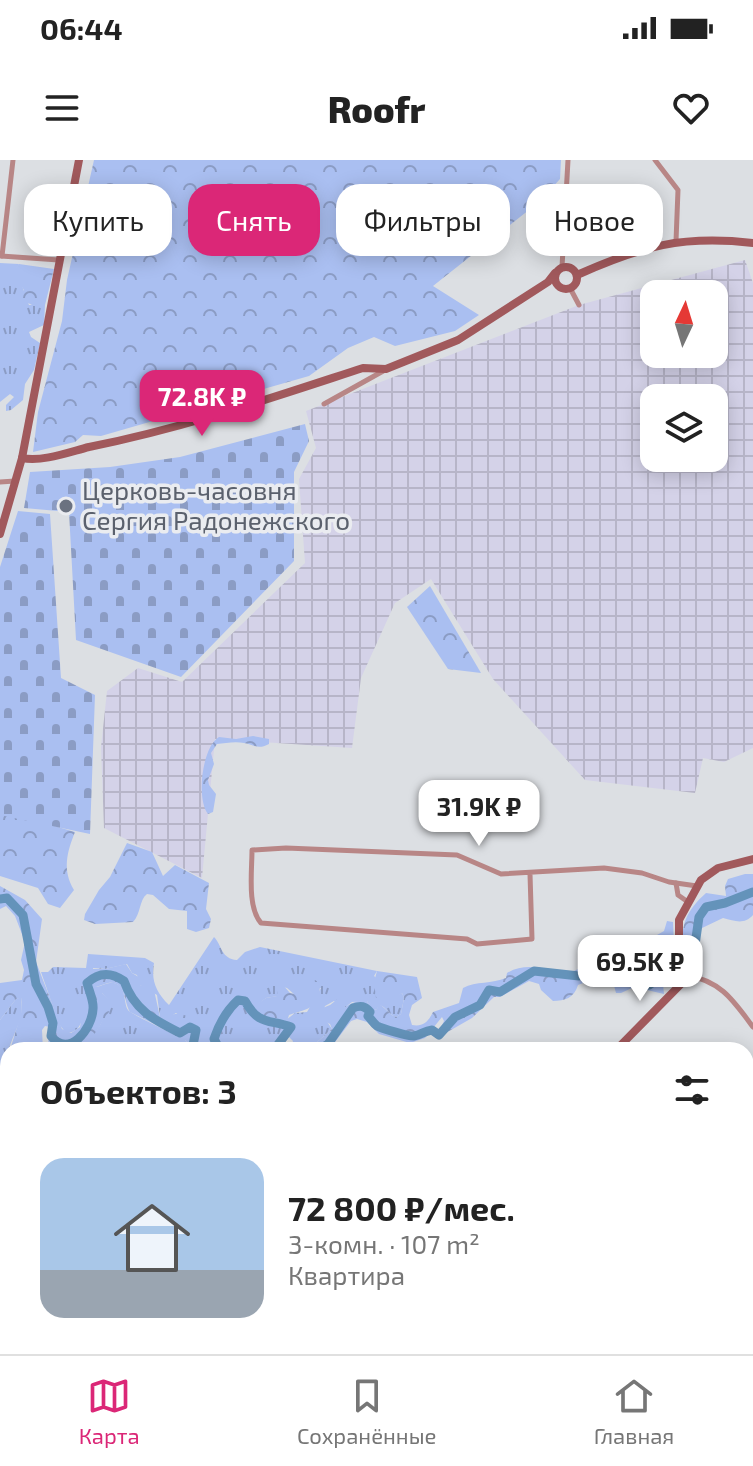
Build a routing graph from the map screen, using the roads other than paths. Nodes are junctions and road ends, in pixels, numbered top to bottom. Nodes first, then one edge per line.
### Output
1 (13, 160) edge
2 (79, 160) edge
3 (568, 160) edge
4 (655, 160) edge
5 (676, 241) junction
6 (753, 243) edge
7 (1, 256) edge
8 (60, 260) junction
9 (559, 270) junction
10 (577, 275) junction
11 (558, 286) junction
12 (539, 288) junction
13 (570, 288) junction
14 (579, 305) dead end
15 (386, 369) junction
16 (324, 404) dead end
17 (22, 458) junction
18 (16, 481) junction
19 (0, 482) edge
20 (0, 534) edge
21 (753, 859) edge
22 (530, 874) junction
23 (676, 883) junction
24 (697, 886) junction
25 (688, 902) junction
26 (686, 975) junction
27 (753, 1027) edge
28 (624, 1042) edge

1 - 7 street
2 - 8 street
3 - 9 street
4 - 5 street
5 - 6 street
5 - 10 street
7 - 8 street
8 - 17 street
9 - 10 street
9 - 11 street
9 - 12 street
10 - 13 street
11 - 12 street
11 - 13 street
12 - 15 street
13 - 14 street
15 - 16 street
15 - 17 street
17 - 18 street
18 - 19 street
18 - 20 street
21 - 24 street
22 - 22 street
22 - 23 street
23 - 24 street
23 - 25 street
24 - 25 street
25 - 26 street
26 - 27 street
26 - 28 street

